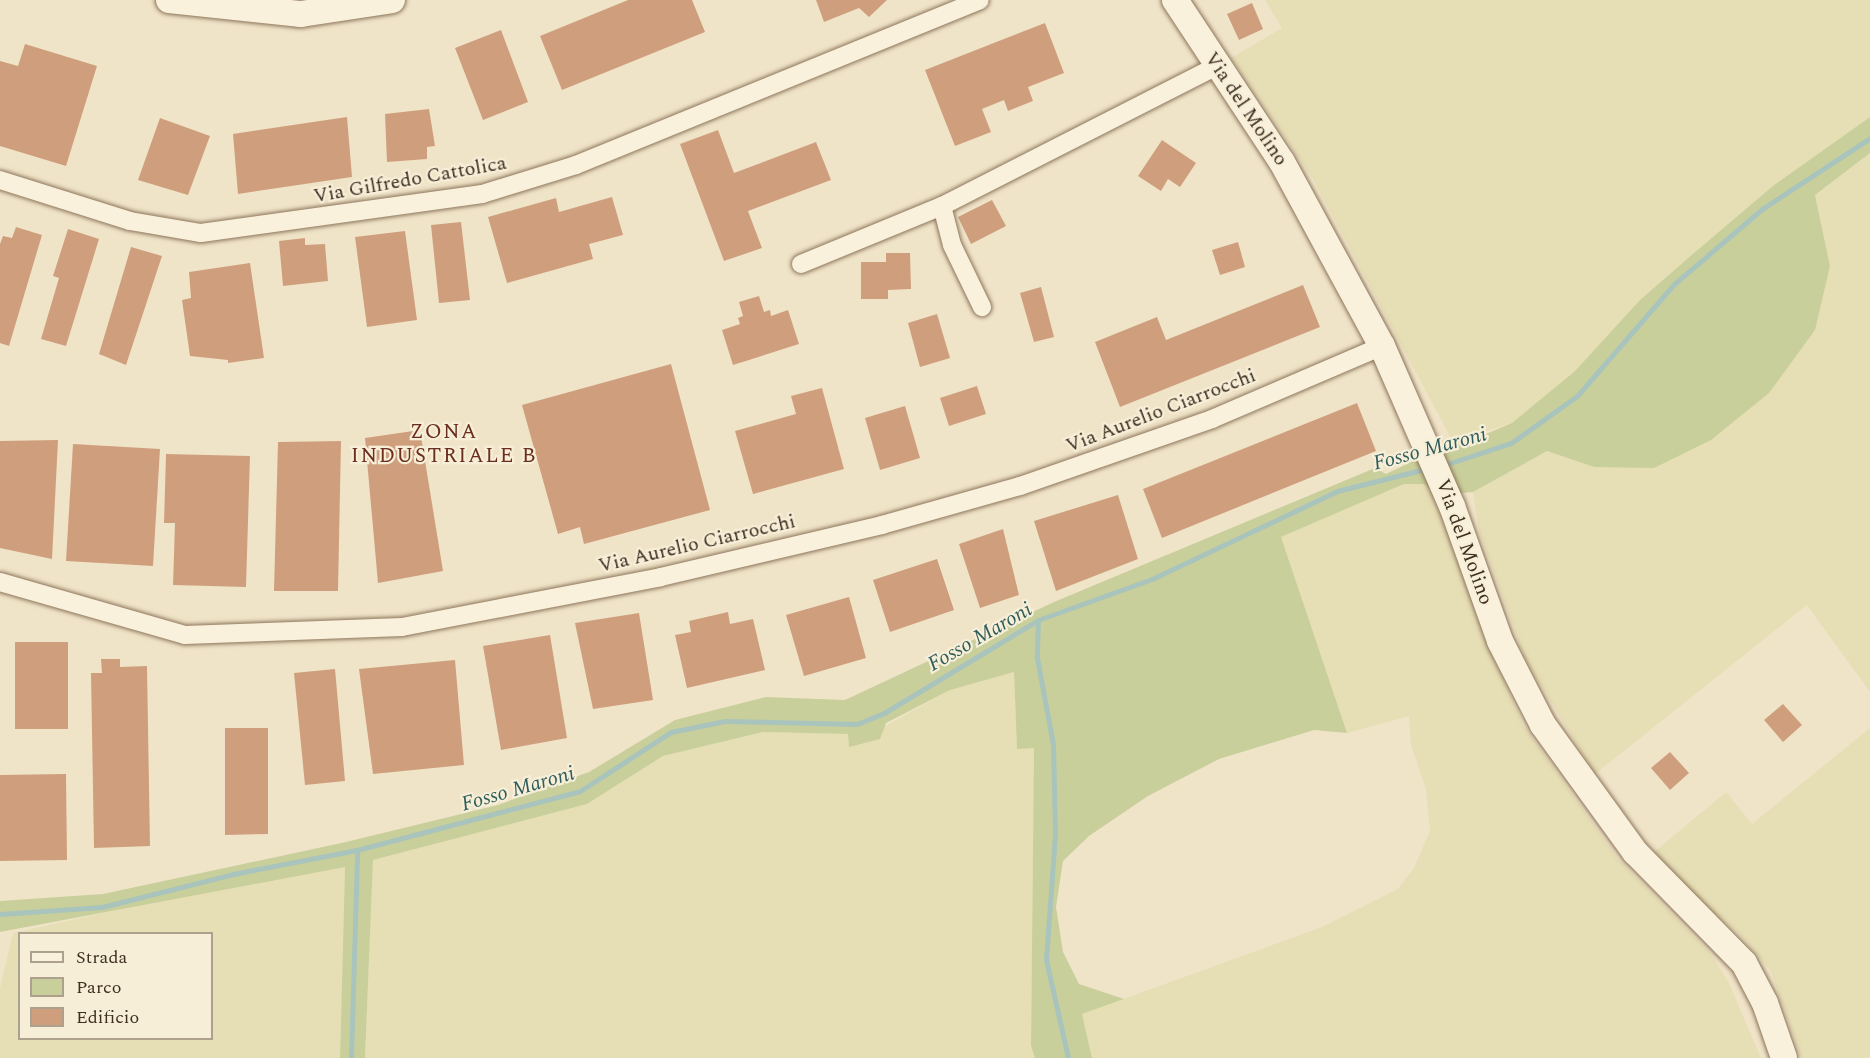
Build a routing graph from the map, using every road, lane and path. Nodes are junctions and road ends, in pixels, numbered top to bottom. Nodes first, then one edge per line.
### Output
1 (169, 0) edge
2 (392, 0) edge
3 (980, 0) edge
4 (1175, 0) edge
5 (1217, 66) junction
6 (0, 180) edge
7 (942, 206) junction
8 (801, 264) dead end
9 (982, 307) dead end
10 (1382, 346) junction
11 (0, 582) edge
12 (1784, 1058) edge

1 - 2 street
3 - 6 street, Via Gilfredo Cattolica
4 - 5 street, Via del Molino
5 - 7 street
5 - 10 street, Via del Molino
7 - 8 street
7 - 9 street
10 - 11 street, Via Aurelio Ciarrocchi
10 - 12 street, Via del Molino

